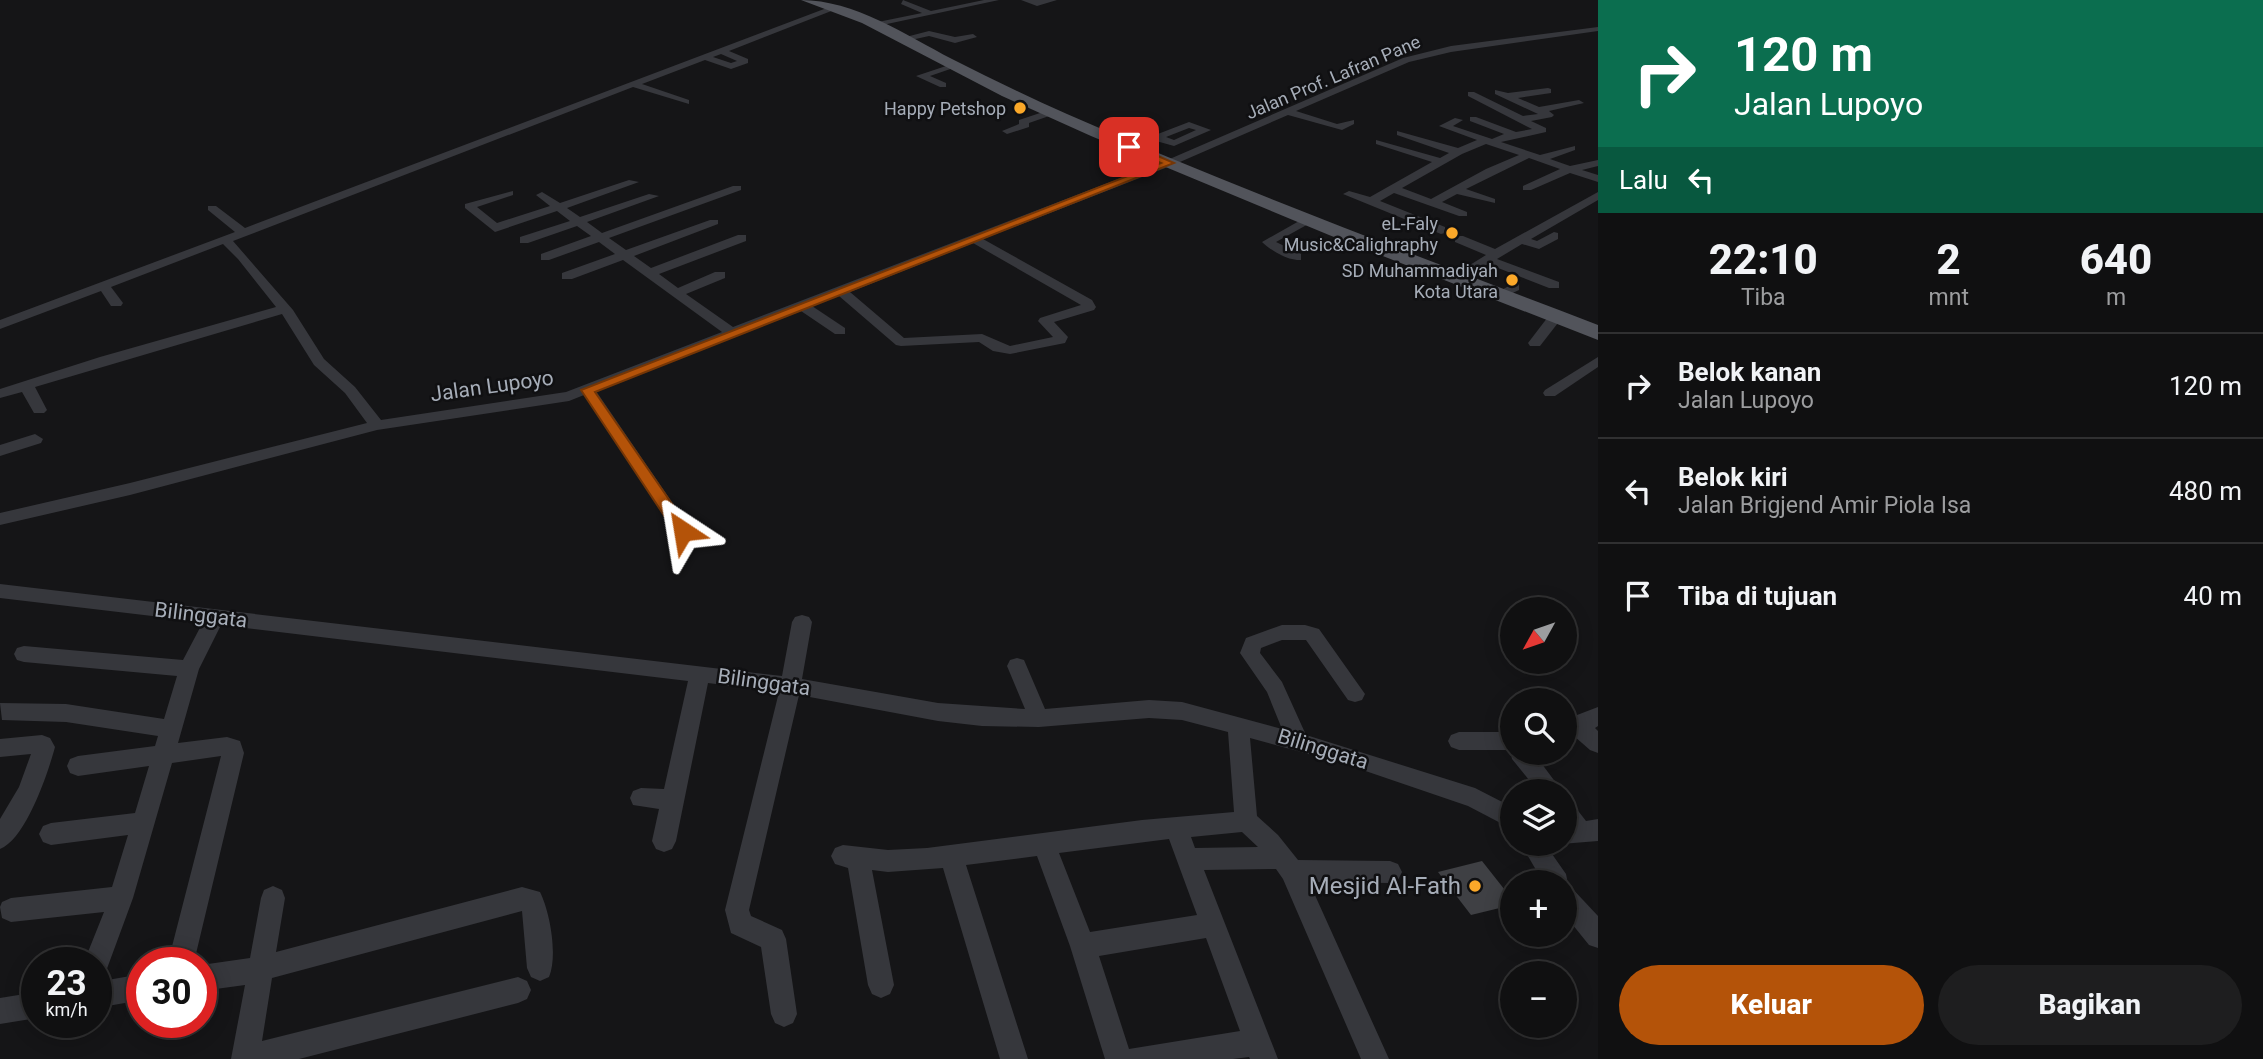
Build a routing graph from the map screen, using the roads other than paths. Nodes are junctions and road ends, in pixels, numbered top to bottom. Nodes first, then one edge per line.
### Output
1 (807, 0) edge
2 (995, 0) edge
3 (1025, 0) edge
4 (1053, 0) edge
5 (904, 2) dead end
6 (835, 8) junction
7 (929, 13) junction
8 (779, 16) dead end
9 (797, 22) junction
10 (922, 26) dead end
11 (1595, 31) edge
12 (889, 32) junction
13 (973, 37) dead end
14 (721, 51) junction
15 (705, 57) junction
16 (955, 66) junction
17 (633, 84) junction
18 (943, 85) dead end
19 (1548, 91) dead end
20 (1471, 94) dead end
21 (686, 102) dead end
22 (1579, 103) dead end
23 (1539, 110) junction
24 (1289, 112) junction
25 (1049, 113) junction
26 (1458, 120) dead end
27 (1473, 120) dead end
28 (1350, 121) dead end
29 (1519, 121) junction
30 (1486, 125) junction
31 (1444, 126) junction
32 (1007, 131) dead end
33 (1401, 133) dead end
34 (1429, 133) dead end
35 (1515, 135) junction
36 (1155, 137) dead end
37 (1489, 141) junction
38 (1380, 142) dead end
39 (1129, 147) junction
40 (1571, 148) dead end
41 (1458, 152) junction
42 (1534, 157) junction
43 (1441, 162) junction
44 (1170, 163) junction
45 (1598, 163) edge
46 (1569, 169) junction
47 (1598, 179) edge
48 (633, 182) dead end
49 (737, 188) dead end
50 (1527, 188) dead end
51 (1394, 189) junction
52 (1455, 189) junction
53 (509, 193) dead end
54 (1349, 194) dead end
55 (542, 195) dead end
56 (1598, 195) edge
57 (653, 196) dead end
58 (1371, 201) junction
59 (1491, 201) dead end
60 (1432, 202) junction
61 (559, 207) junction
62 (212, 208) dead end
63 (1463, 214) dead end
64 (1308, 220) junction
65 (579, 221) junction
66 (714, 222) dead end
67 (1441, 230) dead end
68 (244, 233) junction
69 (1553, 236) dead end
70 (601, 237) junction
71 (742, 238) dead end
72 (972, 238) junction
73 (1459, 239) dead end
74 (225, 240) junction
75 (524, 240) dead end
76 (1520, 240) junction
77 (908, 247) dead end
78 (624, 255) junction
79 (545, 257) dead end
80 (926, 257) junction
81 (1297, 257) dead end
82 (1491, 257) junction
83 (649, 273) junction
84 (720, 275) dead end
85 (567, 276) dead end
86 (1455, 278) junction
87 (1554, 285) dead end
88 (104, 287) junction
89 (841, 291) junction
90 (676, 293) junction
91 (116, 303) dead end
92 (803, 306) junction
93 (284, 309) junction
94 (1556, 316) junction
95 (0, 325) edge
96 (840, 331) dead end
97 (732, 333) junction
98 (1598, 333) edge
99 (1535, 343) dead end
100 (1598, 361) edge
101 (27, 386) junction
102 (587, 390) junction
103 (1550, 393) dead end
104 (0, 394) edge
105 (39, 410) dead end
106 (377, 425) junction
107 (35, 439) dead end
108 (0, 451) edge
109 (0, 519) edge
110 (683, 531) dead end
111 (0, 591) edge
112 (212, 621) junction
113 (802, 622) dead end
114 (24, 654) dead end
115 (1017, 666) dead end
116 (189, 669) junction
117 (698, 681) junction
118 (1356, 694) dead end
119 (789, 695) junction
120 (2, 711) dead end
121 (1039, 718) junction
122 (1238, 724) junction
123 (1580, 724) edge
124 (169, 729) junction
125 (1298, 741) junction
126 (1459, 741) dead end
127 (1500, 741) edge
128 (1598, 744) edge
129 (0, 748) edge
130 (162, 754) junction
131 (1530, 765) edge
132 (78, 766) dead end
133 (1541, 779) edge
134 (640, 798) dead end
135 (673, 800) junction
136 (1500, 812) edge
137 (1246, 821) junction
138 (142, 823) junction
139 (1176, 828) junction
140 (51, 834) dead end
141 (0, 838) edge
142 (664, 841) dead end
143 (1044, 844) junction
144 (951, 856) junction
145 (1188, 859) junction
146 (1287, 864) junction
147 (1391, 872) dead end
148 (121, 898) junction
149 (273, 898) dead end
150 (11, 910) dead end
151 (1577, 910) edge
152 (1213, 925) junction
153 (1598, 936) edge
154 (1083, 946) junction
155 (103, 947) edge
156 (185, 947) edge
157 (261, 968) junction
158 (540, 968) dead end
159 (217, 975) edge
160 (881, 985) dead end
161 (518, 990) dead end
162 (21, 1008) edge
163 (0, 1011) edge
164 (784, 1014) dead end
165 (1261, 1051) edge
166 (245, 1059) edge
167 (1014, 1059) edge
168 (1119, 1059) edge
169 (1137, 1059) edge
170 (1375, 1059) edge

1 - 6 main road
2 - 7 street
3 - 4 street
5 - 7 street
6 - 9 street
6 - 12 main road
7 - 12 street
8 - 9 street
9 - 14 street
10 - 12 street
11 - 24 street, Jalan Prof. Lafran Pane
12 - 13 street
12 - 16 main road
14 - 15 street
14 - 15 street
15 - 17 street
16 - 18 street
16 - 25 main road
17 - 21 street
17 - 68 street
19 - 23 street
20 - 29 street
22 - 23 street
23 - 29 street
24 - 28 street
24 - 44 street, Jalan Prof. Lafran Pane
25 - 32 street
25 - 39 main road
26 - 31 street
27 - 30 street
29 - 30 street
29 - 35 street
30 - 35 street
31 - 34 street
31 - 37 street
33 - 41 street
35 - 37 street
36 - 39 street
37 - 41 street
37 - 42 street
38 - 43 street
39 - 44 main road
40 - 42 street
41 - 43 street
42 - 46 street
42 - 52 street
43 - 51 street
44 - 64 main road
44 - 72 street, Jalan Lupoyo
45 - 46 street
46 - 47 street
46 - 50 street
48 - 61 street
49 - 70 street
51 - 58 street
51 - 60 street
52 - 59 street
52 - 60 street
53 - 61 street
54 - 58 street
55 - 61 street
56 - 76 street
57 - 65 street
58 - 67 street
60 - 63 street
61 - 65 street
62 - 68 street
64 - 81 street
64 - 86 main road
65 - 70 street
65 - 75 street
66 - 78 street
68 - 74 street
69 - 76 street
70 - 78 street
70 - 79 street
71 - 83 street
72 - 80 street, Jalan Lupoyo
72 - 89 street
73 - 82 street
74 - 88 street
74 - 93 street
76 - 82 street
77 - 80 street
78 - 83 street
78 - 85 street
80 - 89 street, Jalan Lupoyo
82 - 86 street
82 - 87 street
83 - 90 street
84 - 90 street
86 - 94 main road
88 - 91 street
88 - 95 street
89 - 92 street, Jalan Lupoyo
90 - 97 street
92 - 96 street
92 - 97 street, Jalan Lupoyo
93 - 101 street
93 - 106 street
94 - 98 main road
94 - 99 street
97 - 102 street, Jalan Lupoyo
100 - 103 street
101 - 104 street
101 - 105 street
102 - 106 street, Jalan Lupoyo
102 - 110 street
106 - 109 street, Jalan Lupoyo
107 - 108 street
111 - 112 street, Bilinggata
112 - 116 street
112 - 117 street, Bilinggata
113 - 119 street
114 - 116 street
115 - 121 street
116 - 124 street
117 - 119 street, Bilinggata
117 - 135 street
118 - 125 street
119 - 121 street, Bilinggata
119 - 164 street
120 - 124 street
121 - 122 street, Bilinggata
122 - 125 street, Bilinggata
122 - 137 street
123 - 128 street
124 - 130 street
125 - 136 street, Bilinggata
126 - 127 street
129 - 141 street
130 - 132 street
130 - 138 street
130 - 156 street
131 - 133 street
134 - 135 street
135 - 142 street
137 - 139 street
137 - 146 street
138 - 140 street
138 - 148 street
139 - 143 street
139 - 145 street
143 - 144 street
143 - 154 street
144 - 160 street
144 - 167 street
145 - 146 street
145 - 152 street
146 - 147 street
146 - 170 street
148 - 150 street
148 - 155 street
149 - 157 street
151 - 153 street
152 - 154 street
152 - 165 street
154 - 168 street
157 - 158 street
157 - 159 street
157 - 166 street
161 - 166 street
162 - 163 street
165 - 169 street

